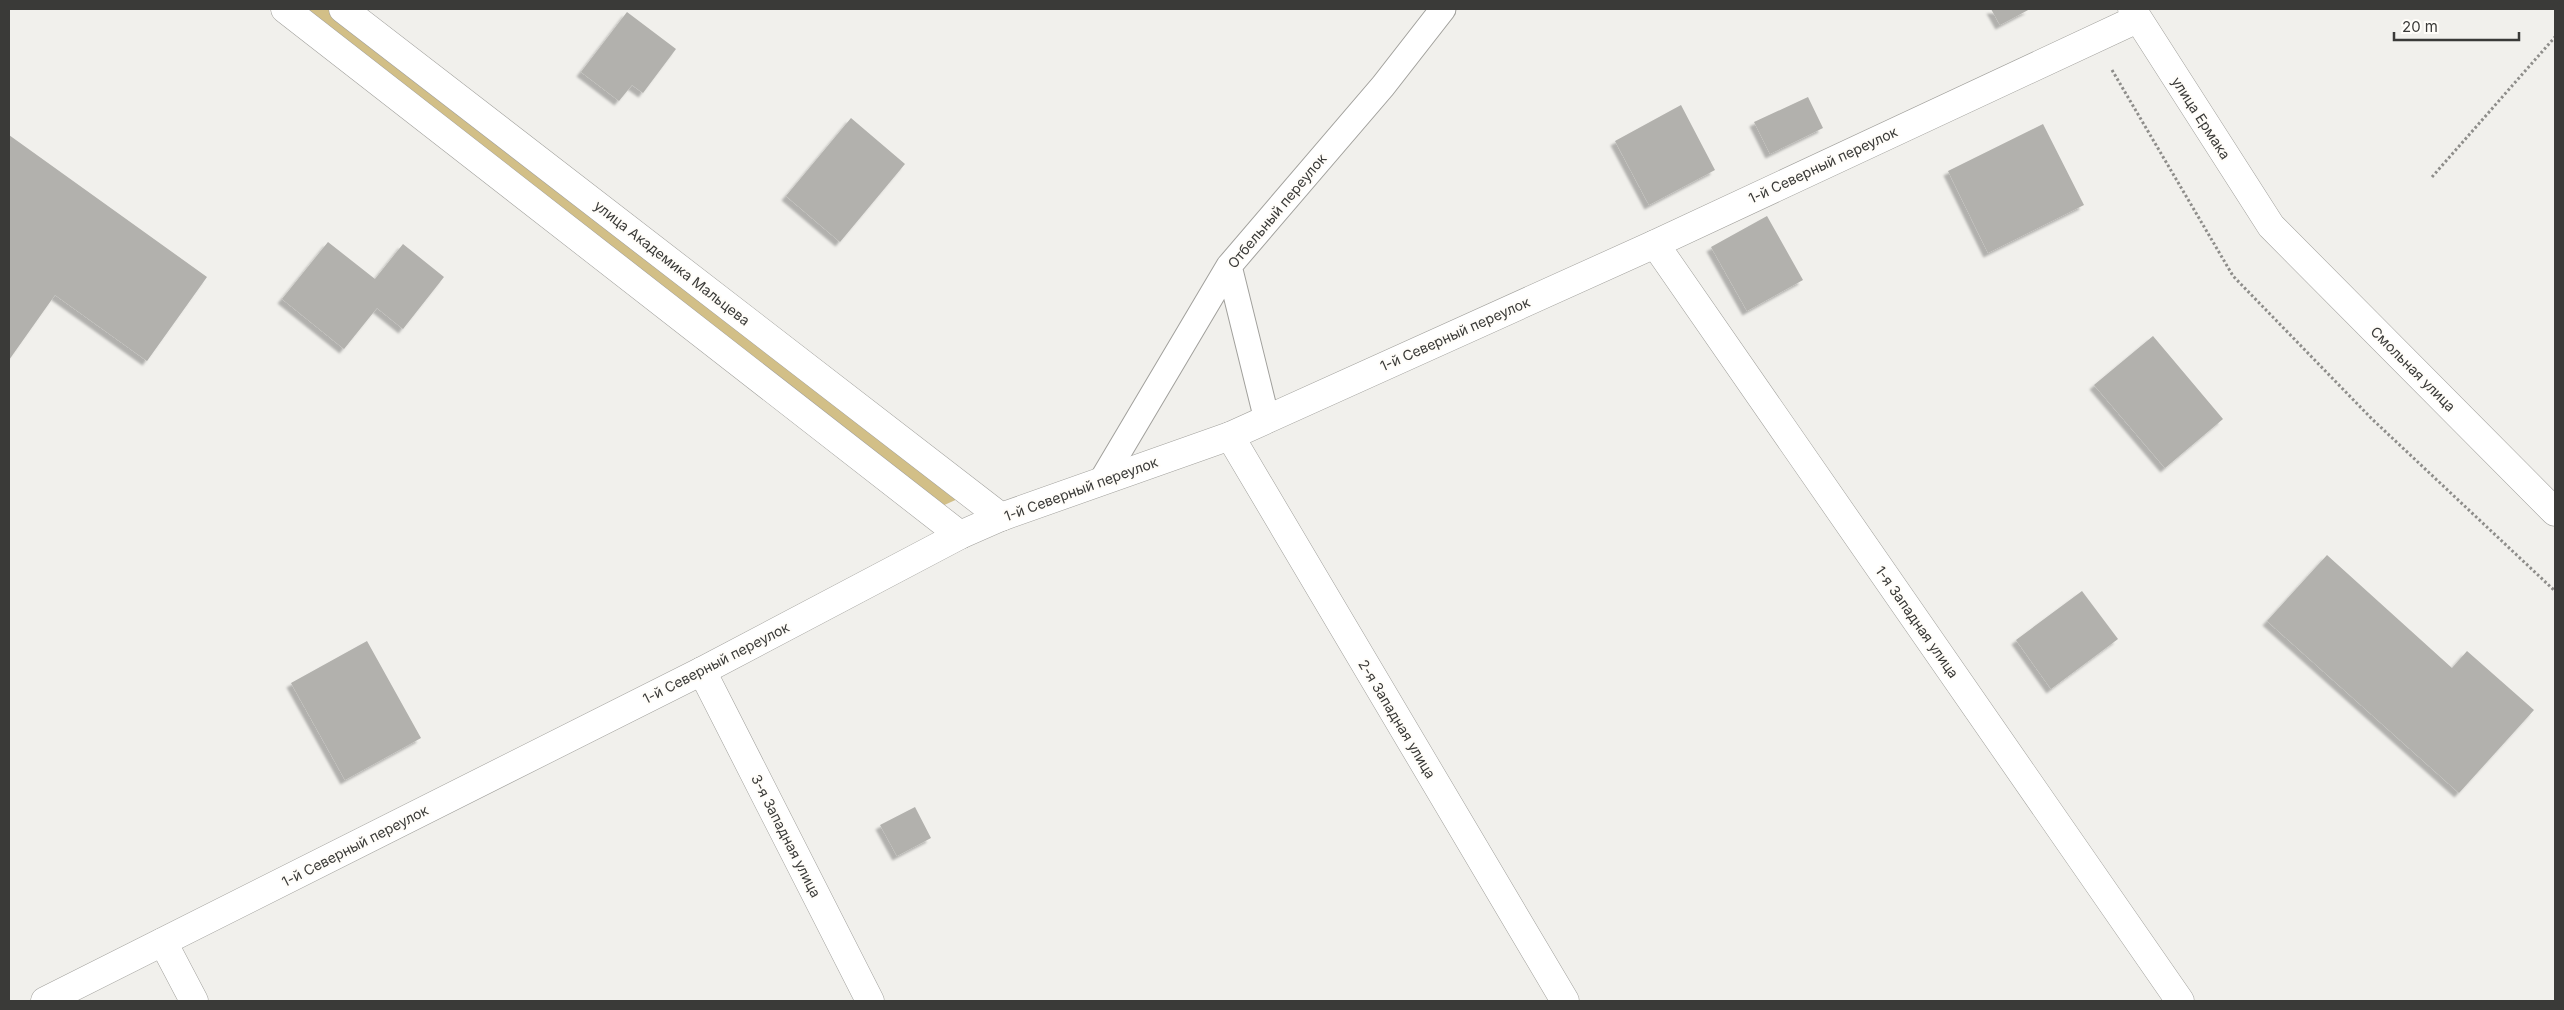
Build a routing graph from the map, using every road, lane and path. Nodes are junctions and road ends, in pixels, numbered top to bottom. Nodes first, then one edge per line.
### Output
1 (285, 9) edge
2 (343, 9) edge
3 (1442, 9) edge
4 (2139, 12) edge
5 (2555, 37) edge
6 (2094, 39) junction
7 (2432, 177) dead end
8 (2271, 226) joint
9 (1655, 244) junction
10 (1229, 266) junction
11 (1267, 420) junction
12 (1230, 436) junction
13 (1102, 480) junction
14 (2555, 512) edge
15 (1001, 517) junction
16 (960, 535) junction
17 (2555, 590) edge
18 (702, 671) junction
19 (162, 942) junction
20 (44, 1001) edge
21 (194, 1001) edge
22 (870, 1001) edge
23 (1565, 1001) edge
24 (2180, 1001) edge

1 - 16 street
2 - 15 street, улица Академика Мальцева
3 - 10 lane, Отбельный переулок
4 - 6 street, 1-й Северный переулок
4 - 8 street, улица Ермака
5 - 7 path
6 - 9 street, 1-й Северный переулок
6 - 17 path
8 - 14 street, Смольная улица
9 - 11 street, 1-й Северный переулок
9 - 24 street, 1-я Западная улица
10 - 11 lane
10 - 13 lane, Отбельный переулок
11 - 12 street, 1-й Северный переулок
12 - 13 street, 1-й Северный переулок
12 - 23 street, 2-я Западная улица
13 - 15 street, 1-й Северный переулок
15 - 16 street, 1-й Северный переулок
16 - 18 street, 1-й Северный переулок
18 - 19 street, 1-й Северный переулок
18 - 22 street, 3-я Западная улица
19 - 20 street, 1-й Северный переулок
19 - 21 street

